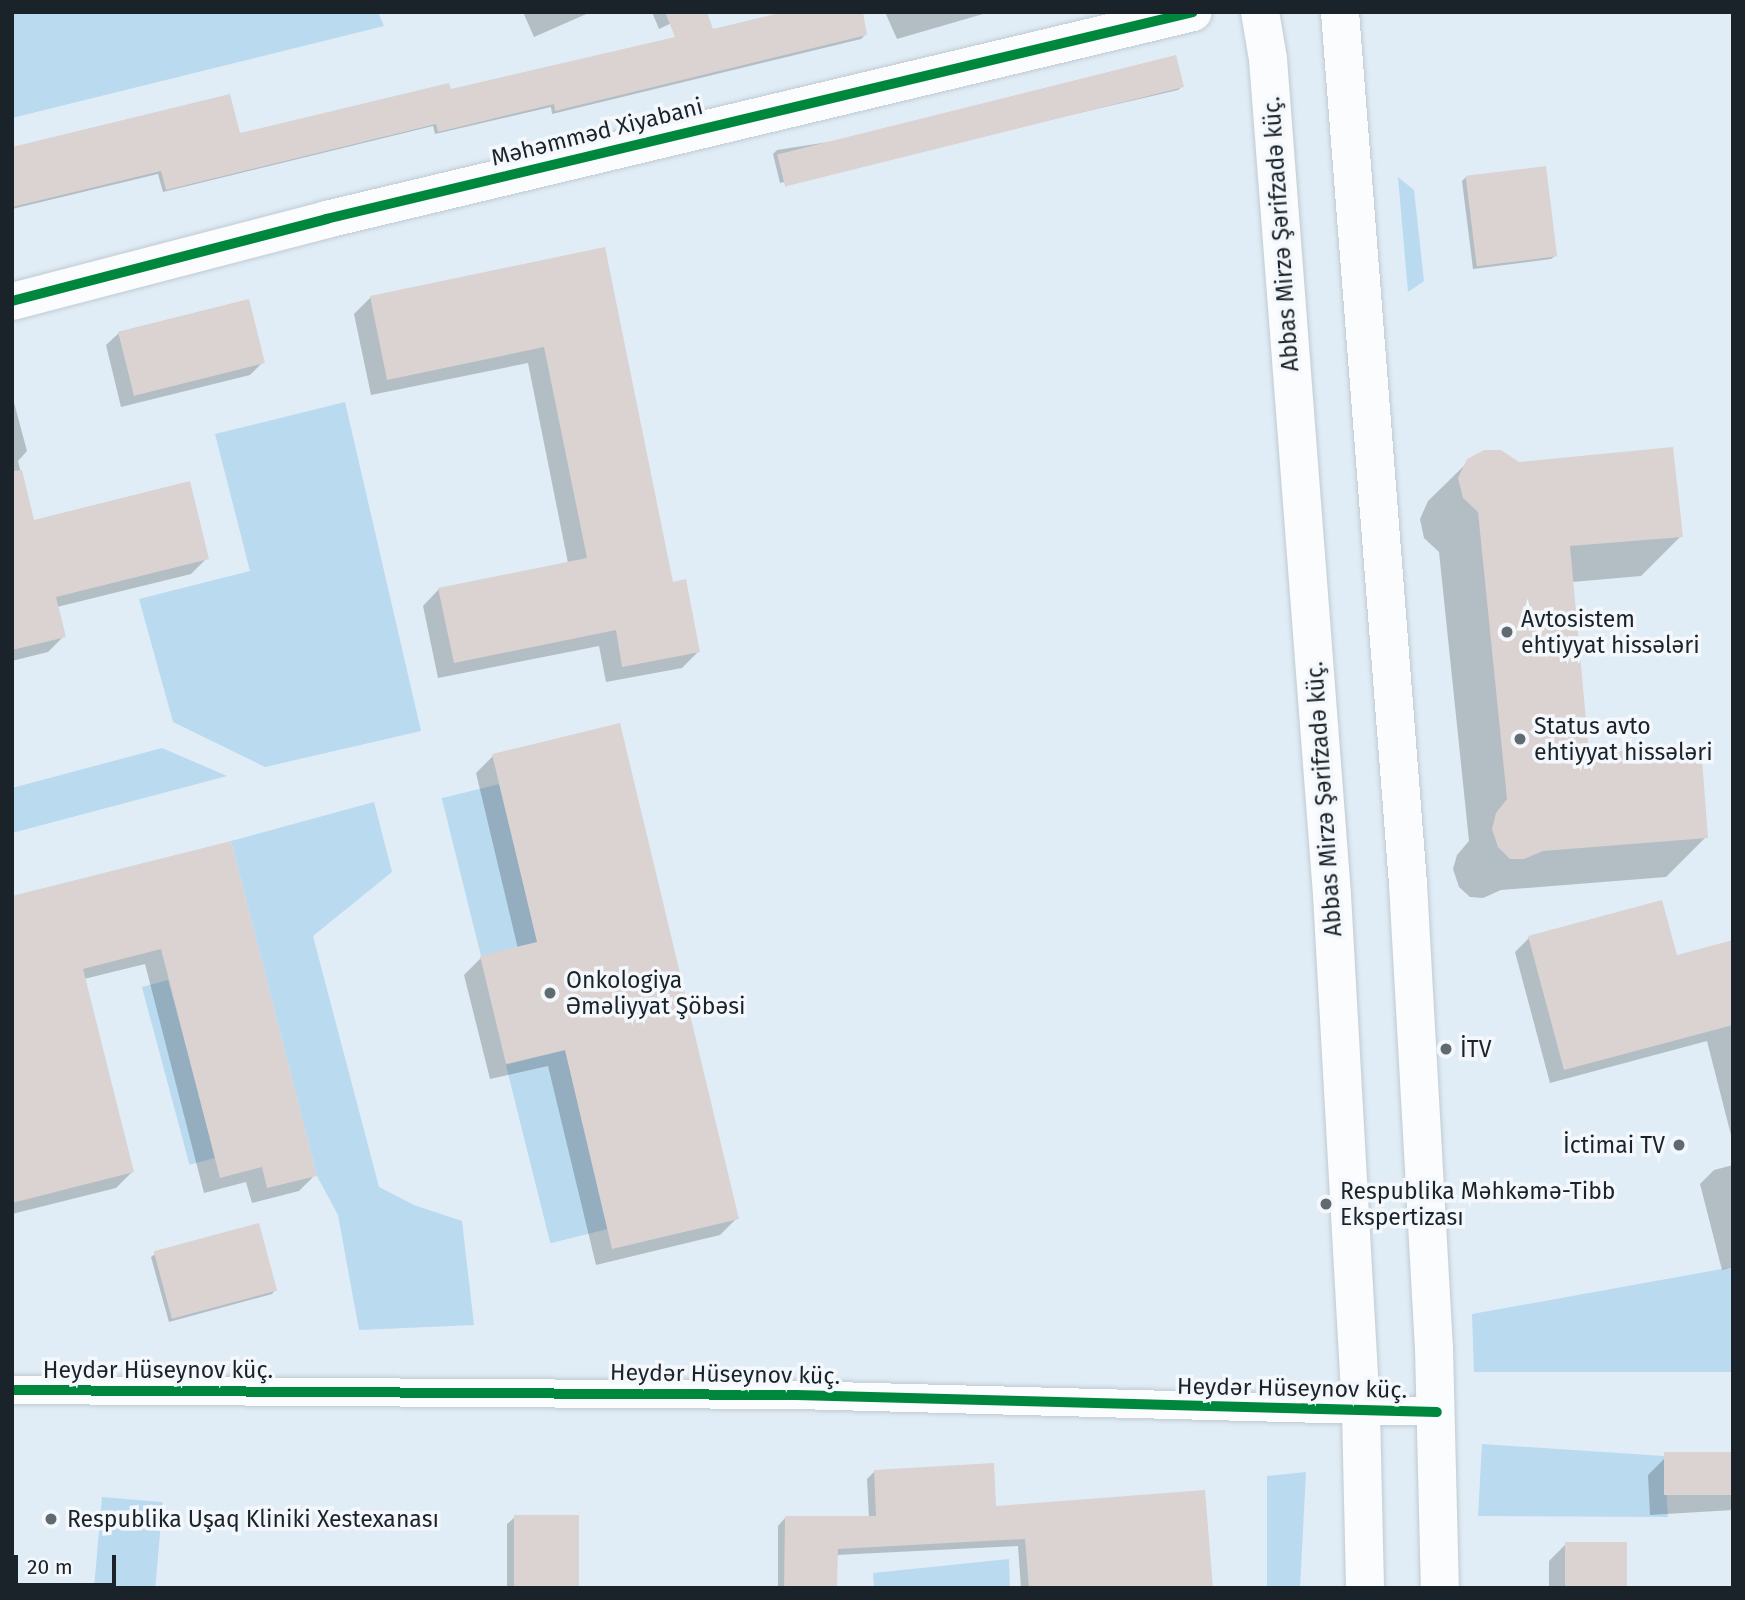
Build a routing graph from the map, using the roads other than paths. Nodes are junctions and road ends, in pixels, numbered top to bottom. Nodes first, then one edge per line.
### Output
1 (1193, 12) edge
2 (1260, 12) edge
3 (1340, 12) edge
4 (12, 301) edge
5 (12, 1390) edge
6 (1361, 1412) junction
7 (1437, 1412) junction
8 (1365, 1588) edge
9 (1440, 1588) edge

1 - 4 street, Məhəmməd Xiyabani
2 - 6 main road, Abbas Mirzə Şərifzadə küç.
3 - 7 main road
5 - 6 street, Heydər Hüseynov küç.
6 - 7 street, Heydər Hüseynov küç.
6 - 8 main road, Abbas Mirzə Şərifzadə küç.
7 - 9 main road

